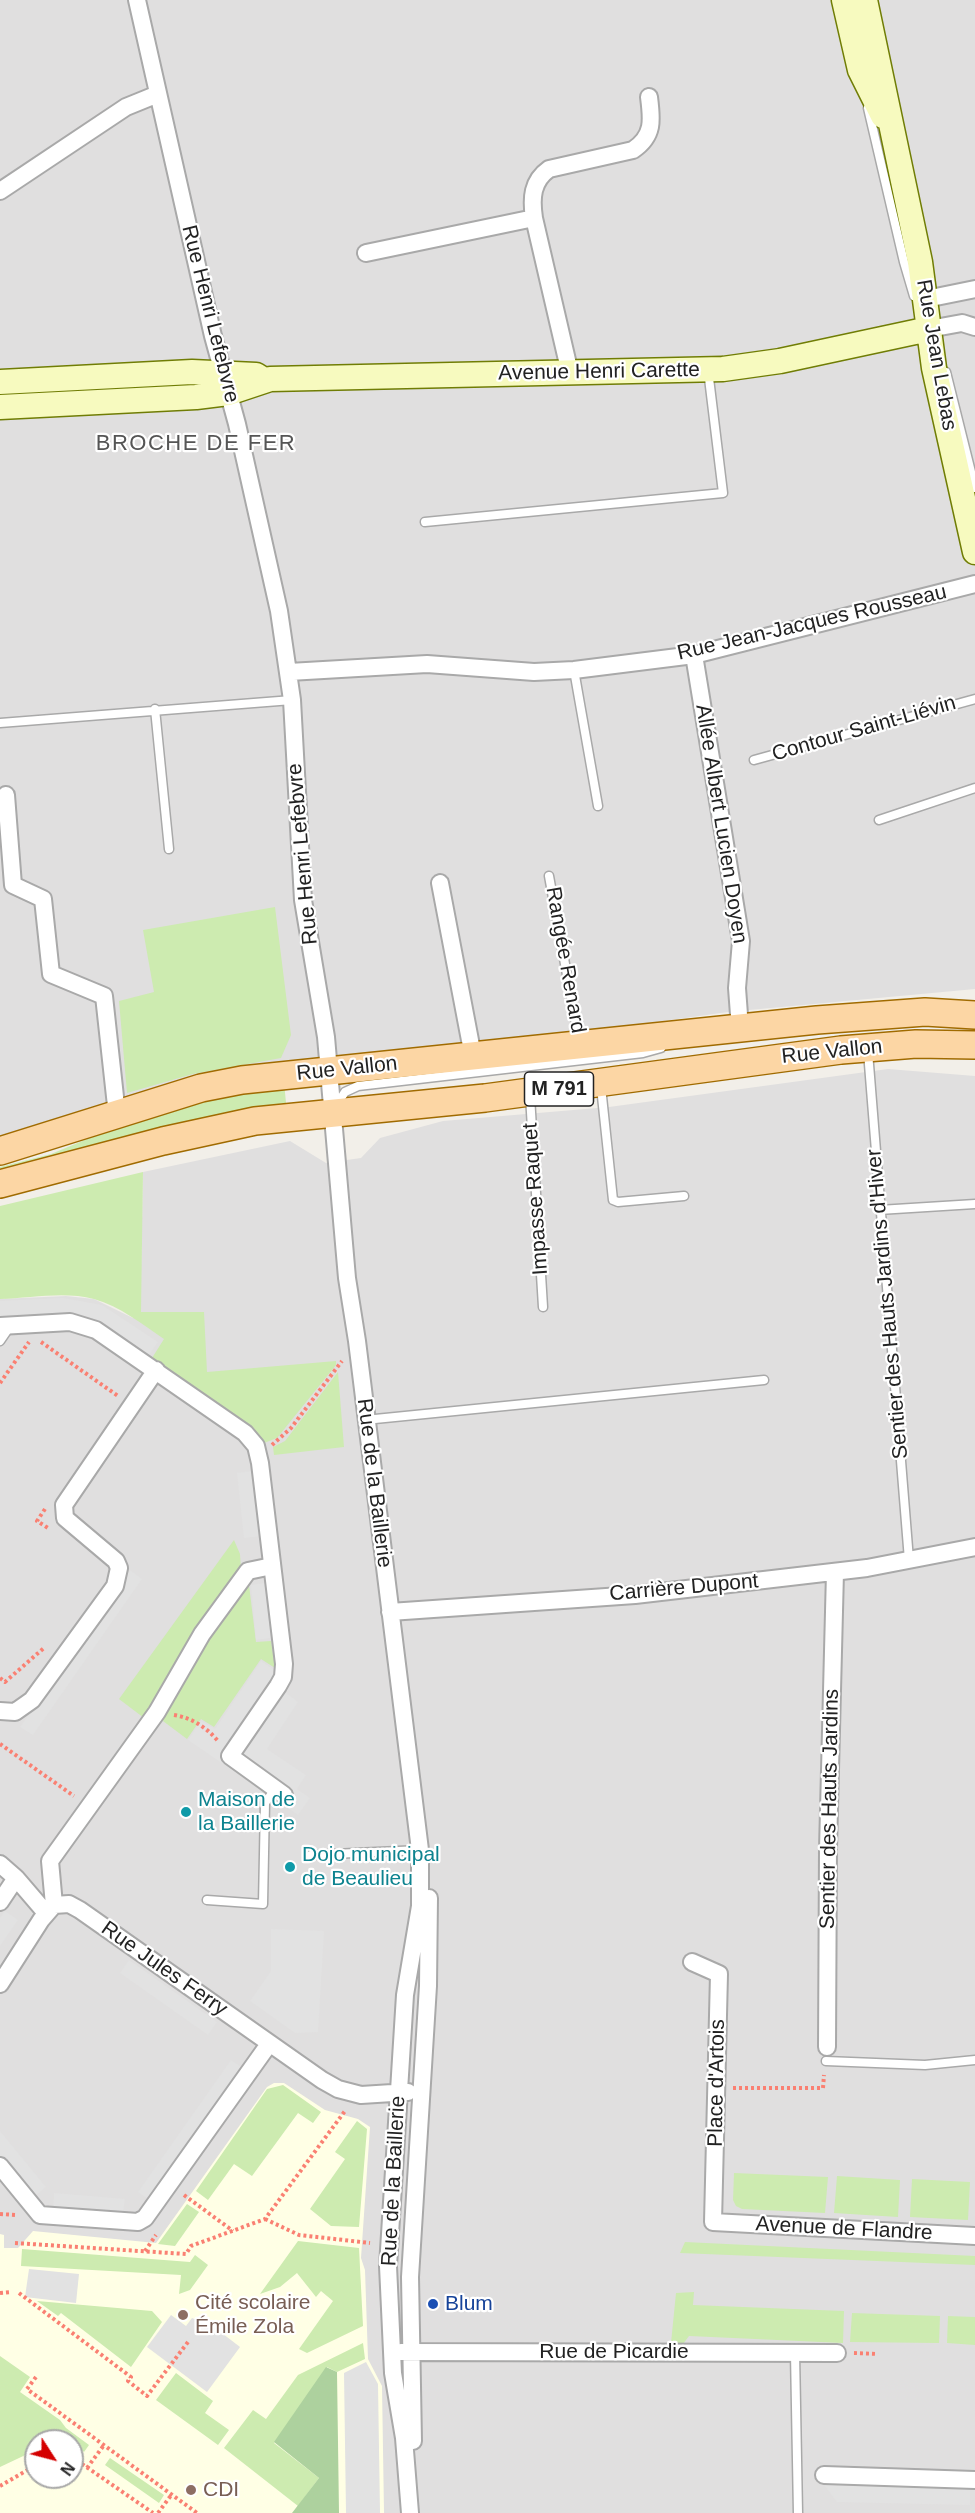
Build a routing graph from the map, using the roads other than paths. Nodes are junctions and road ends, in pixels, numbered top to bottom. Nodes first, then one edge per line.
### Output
1 (137, 0) edge
2 (861, 2) edge
3 (856, 58) junction
4 (158, 94) junction
5 (649, 97) dead end
6 (897, 158) junction
7 (0, 191) edge
8 (534, 218) junction
9 (366, 254) dead end
10 (975, 289) edge
11 (926, 299) junction
12 (975, 327) edge
13 (929, 329) junction
14 (708, 370) junction
15 (570, 373) junction
16 (0, 382) edge
17 (225, 382) junction
18 (0, 407) edge
19 (975, 488) edge
20 (424, 522) dead end
21 (975, 552) edge
22 (975, 584) edge
23 (694, 655) junction
24 (574, 670) junction
25 (289, 672) junction
26 (975, 699) edge
27 (292, 700) junction
28 (155, 709) junction
29 (0, 723) edge
30 (754, 760) dead end
31 (975, 788) edge
32 (6, 795) dead end
33 (598, 806) dead end
34 (879, 820) dead end
35 (170, 849) dead end
36 (549, 876) dead end
37 (440, 883) dead end
38 (975, 1015) edge
39 (740, 1028) junction
40 (704, 1032) junction
41 (819, 1042) dead end
42 (580, 1045) junction
43 (975, 1045) edge
44 (868, 1047) junction
45 (473, 1056) junction
46 (786, 1056) junction
47 (329, 1071) junction
48 (601, 1083) junction
49 (529, 1092) junction
50 (117, 1115) junction
51 (332, 1115) junction
52 (0, 1151) edge
53 (0, 1184) edge
54 (684, 1196) dead end
55 (975, 1204) edge
56 (879, 1210) junction
57 (543, 1306) dead end
58 (6, 1325) edge
59 (0, 1341) edge
60 (156, 1370) junction
61 (764, 1380) dead end
62 (365, 1420) junction
63 (975, 1547) edge
64 (909, 1560) junction
65 (272, 1566) junction
66 (835, 1572) junction
67 (390, 1612) junction
68 (0, 1711) edge
69 (280, 1792) joint
70 (420, 1850) junction
71 (311, 1855) dead end
72 (0, 1864) edge
73 (16, 1878) junction
74 (207, 1900) dead end
75 (0, 1902) edge
76 (50, 1909) junction
77 (692, 1962) dead end
78 (0, 1984) edge
79 (270, 2044) junction
80 (826, 2054) joint
81 (975, 2060) edge
82 (420, 2092) junction
83 (399, 2093) junction
84 (0, 2166) edge
85 (713, 2222) joint
86 (975, 2236) edge
87 (392, 2352) junction
88 (412, 2352) junction
89 (795, 2352) junction
90 (837, 2353) dead end
91 (824, 2475) dead end
92 (975, 2480) edge
93 (410, 2513) edge
94 (798, 2513) edge

1 - 4 street, Rue Henri Lefebvre
2 - 3 street, Rue Jean Lebas
2 - 6 street, Rue Jean Lebas
3 - 6 street, Rue Jean Lebas
3 - 13 lane
4 - 7 street
4 - 17 street, Rue Henri Lefebvre
5 - 8 street
6 - 11 street, Rue Jean Lebas
8 - 9 street
8 - 15 street
10 - 11 street
11 - 13 street, Rue Jean Lebas
12 - 13 street
13 - 14 street, Avenue Henri Carette
13 - 19 lane
13 - 21 street, Rue Jean Lebas
14 - 15 street, Avenue Henri Carette
14 - 20 lane
15 - 17 street, Avenue Henri Carette
16 - 17 street, Avenue Henri Carette
17 - 18 street, Avenue Henri Carette
17 - 25 street, Rue Henri Lefebvre
22 - 23 street, Rue Jean-Jacques Rousseau
23 - 24 street, Rue Jean-Jacques Rousseau
23 - 39 street, Allée Albert Lucien Doyen
24 - 25 street, Rue Jean-Jacques Rousseau
24 - 33 lane
25 - 27 street, Rue Henri Lefebvre
26 - 30 lane, Contour Saint-Liévin
27 - 28 lane
27 - 47 street, Rue Henri Lefebvre
28 - 29 lane
28 - 35 lane
31 - 34 lane
32 - 50 street
36 - 42 lane, Rangée Renard
37 - 45 street
38 - 39 main road, Rue Vallon / M 791
39 - 40 main road, Rue Vallon / M 791
40 - 42 main road, Rue Vallon / M 791
40 - 51 lane, Rue Vallon
41 - 46 lane
42 - 45 main road, Rue Vallon / M 791
43 - 44 main road, Rue Vallon / M 791
44 - 46 main road, Rue Vallon / M 791
44 - 56 lane, Sentier des Hauts Jardins d'Hiver
45 - 47 main road, Rue Vallon / M 791
46 - 48 main road, Rue Vallon / M 791
47 - 50 main road, Rue Vallon / M 791
47 - 51 street, Rue Henri Lefebvre
48 - 49 main road, Rue Vallon / M 791
48 - 54 lane
49 - 51 main road, Rue Vallon / M 791
49 - 57 lane, Impasse Raquet
50 - 52 main road, Rue Vallon / M 791
51 - 53 main road, Rue Vallon / M 791
51 - 62 street, Rue de la Baillerie
55 - 56 lane
56 - 64 lane, Sentier des Hauts Jardins d'Hiver
58 - 59 lane
58 - 60 street
60 - 65 street
60 - 68 street
61 - 62 lane
62 - 67 street, Rue de la Baillerie
63 - 64 street, Carrière Dupont
64 - 66 street, Carrière Dupont
65 - 69 street
65 - 76 street
66 - 67 street, Carrière Dupont
66 - 80 street, Sentier des Hauts Jardins
67 - 70 street, Rue de la Baillerie
69 - 74 lane
70 - 71 lane
70 - 82 street, Rue de la Baillerie
70 - 83 street, Rue de la Baillerie
72 - 73 street
73 - 75 street
73 - 76 street
76 - 78 street
76 - 79 street, Rue Jules Ferry
77 - 85 street, Place d'Artois
79 - 83 street, Rue Jules Ferry
79 - 84 street
80 - 81 lane
82 - 83 street, Rue Jules Ferry
82 - 88 street, Rue de la Baillerie
83 - 87 street, Rue de la Baillerie
85 - 86 street, Avenue de Flandre
87 - 88 street, Rue de Picardie
87 - 93 street, Rue de la Baillerie
88 - 89 street, Rue de Picardie
88 - 93 street, Rue de la Baillerie
89 - 90 street, Rue de Picardie
89 - 94 lane
91 - 92 street

